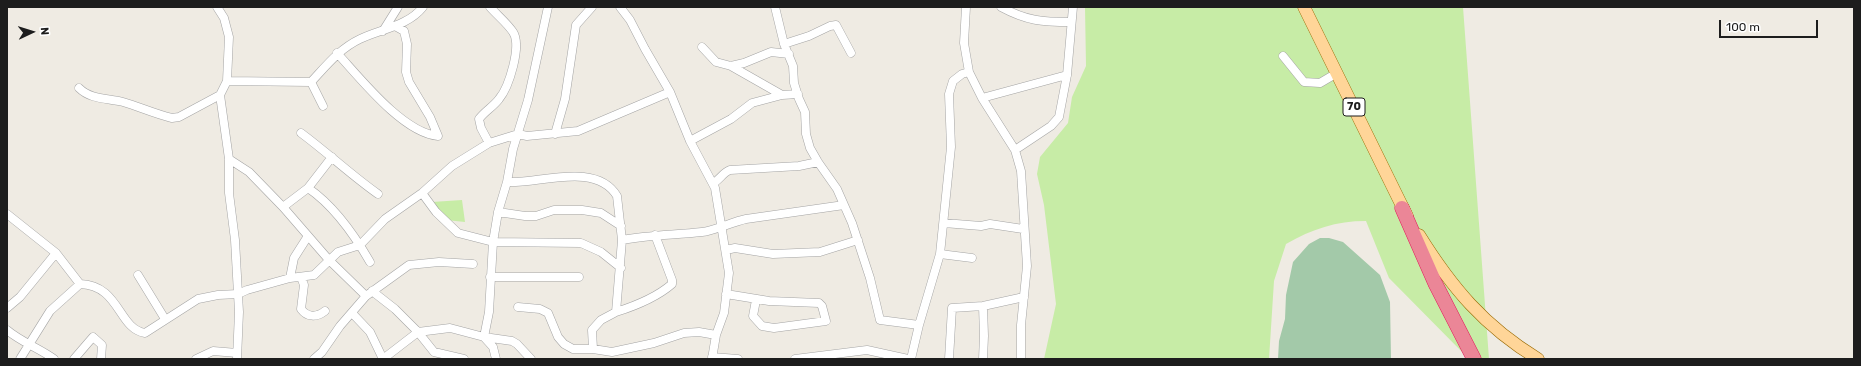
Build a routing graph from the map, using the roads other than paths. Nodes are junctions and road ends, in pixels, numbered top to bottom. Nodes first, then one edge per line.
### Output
1 (217, 7) edge
2 (398, 7) edge
3 (424, 7) edge
4 (490, 7) edge
5 (548, 7) edge
6 (592, 7) edge
7 (620, 7) edge
8 (775, 7) edge
9 (966, 7) edge
10 (1001, 7) edge
11 (1073, 7) edge
12 (1304, 7) edge
13 (1071, 22) junction
14 (396, 26) junction
15 (383, 31) junction
16 (784, 44) junction
17 (702, 47) dead end
18 (337, 53) junction
19 (851, 53) dead end
20 (789, 54) junction
21 (1283, 56) dead end
22 (731, 66) junction
23 (969, 72) junction
24 (1337, 72) junction
25 (1067, 75) junction
26 (227, 82) junction
27 (311, 82) junction
28 (79, 88) dead end
29 (670, 92) junction
30 (798, 94) junction
31 (220, 95) junction
32 (782, 95) junction
33 (982, 98) junction
34 (324, 106) dead end
35 (301, 133) dead end
36 (518, 134) junction
37 (555, 134) junction
38 (690, 141) junction
39 (489, 143) junction
40 (1015, 150) junction
41 (332, 156) junction
42 (229, 159) junction
43 (818, 162) junction
44 (507, 182) junction
45 (713, 183) junction
46 (308, 188) junction
47 (422, 193) junction
48 (378, 194) dead end
49 (844, 205) junction
50 (283, 207) junction
51 (1402, 208) junction
52 (498, 212) junction
53 (7, 214) edge
54 (944, 223) junction
55 (620, 226) junction
56 (721, 226) junction
57 (1023, 229) junction
58 (655, 235) junction
59 (308, 236) junction
60 (622, 240) junction
61 (858, 240) junction
62 (493, 242) junction
63 (360, 245) junction
64 (726, 250) junction
65 (56, 253) junction
66 (940, 254) junction
67 (972, 258) dead end
68 (330, 260) junction
69 (370, 262) dead end
70 (473, 264) dead end
71 (621, 268) junction
72 (138, 275) dead end
73 (301, 276) junction
74 (490, 277) junction
75 (580, 277) dead end
76 (290, 278) junction
77 (80, 284) junction
78 (238, 294) junction
79 (369, 294) junction
80 (726, 294) junction
81 (1024, 297) junction
82 (756, 300) junction
83 (983, 306) junction
84 (518, 307) dead end
85 (7, 308) edge
86 (325, 311) dead end
87 (616, 312) junction
88 (352, 313) junction
89 (165, 319) junction
90 (919, 325) junction
91 (7, 330) edge
92 (418, 332) junction
93 (716, 335) junction
94 (484, 337) junction
95 (29, 345) junction
96 (593, 349) junction
97 (237, 356) edge
98 (712, 358) edge
99 (814, 358) edge
100 (20, 359) edge
101 (54, 359) edge
102 (74, 359) edge
103 (101, 359) edge
104 (196, 359) edge
105 (314, 359) edge
106 (383, 359) edge
107 (464, 359) edge
108 (496, 359) edge
109 (531, 359) edge
110 (738, 359) edge
111 (795, 359) edge
112 (908, 359) edge
113 (911, 359) edge
114 (949, 359) edge
115 (983, 359) edge
116 (1022, 359) edge
117 (1474, 359) edge
118 (1538, 359) edge

1 - 26 street
2 - 15 street
3 - 14 street
4 - 39 street
5 - 36 street
6 - 37 street
7 - 29 street
8 - 16 street
9 - 23 street
10 - 13 street
11 - 13 street
12 - 24 main road, 70
13 - 25 street
14 - 15 street
14 - 18 street
15 - 18 street
16 - 19 street
16 - 20 street
17 - 22 street
18 - 27 street
20 - 22 street
20 - 30 street
21 - 24 street
22 - 32 street
23 - 33 street
23 - 54 street
24 - 51 main road, 70
25 - 33 street
25 - 40 street
26 - 27 street
26 - 31 street
27 - 34 street
28 - 31 street
29 - 37 street
29 - 38 street
30 - 32 street
30 - 43 street
31 - 42 street
32 - 38 street
33 - 40 street
35 - 41 street
36 - 37 street
36 - 39 street
36 - 44 street
38 - 45 street
39 - 47 street
40 - 57 street
41 - 46 street
41 - 48 street
42 - 50 street
42 - 78 street
43 - 45 street
43 - 49 street
44 - 52 street
44 - 55 street
45 - 56 street
46 - 50 street
46 - 63 street
47 - 62 street
47 - 63 street
49 - 56 street
49 - 61 street
50 - 59 street
51 - 117 highway
51 - 118 main road, 70
52 - 55 street
52 - 62 street
53 - 65 street
54 - 57 street
54 - 66 street
55 - 60 street
56 - 58 street
56 - 64 street
57 - 81 street
58 - 60 street
58 - 87 street
59 - 68 street
59 - 76 street
60 - 71 street
61 - 64 street
61 - 90 street
62 - 71 street
62 - 74 street
63 - 68 street
63 - 69 street
64 - 80 street
65 - 77 street
65 - 85 street
66 - 67 street
66 - 90 street
68 - 73 street
68 - 79 street
70 - 79 street
71 - 87 street
72 - 89 street
73 - 76 street
73 - 86 street
74 - 75 street
74 - 94 street
76 - 78 street
77 - 89 street
77 - 95 street
78 - 89 street
78 - 97 street
79 - 88 street
79 - 92 street
80 - 82 street
80 - 93 street
81 - 83 street
81 - 116 street
82 - 82 street
83 - 114 street
83 - 115 street
84 - 96 street
87 - 96 street
88 - 105 street
88 - 106 street
90 - 113 street
91 - 95 street
92 - 94 street
92 - 106 street
92 - 107 street
93 - 96 street
93 - 98 street
94 - 108 street
94 - 109 street
95 - 100 street
95 - 101 street
97 - 104 street
98 - 110 street
99 - 111 street
99 - 112 street
102 - 103 street

